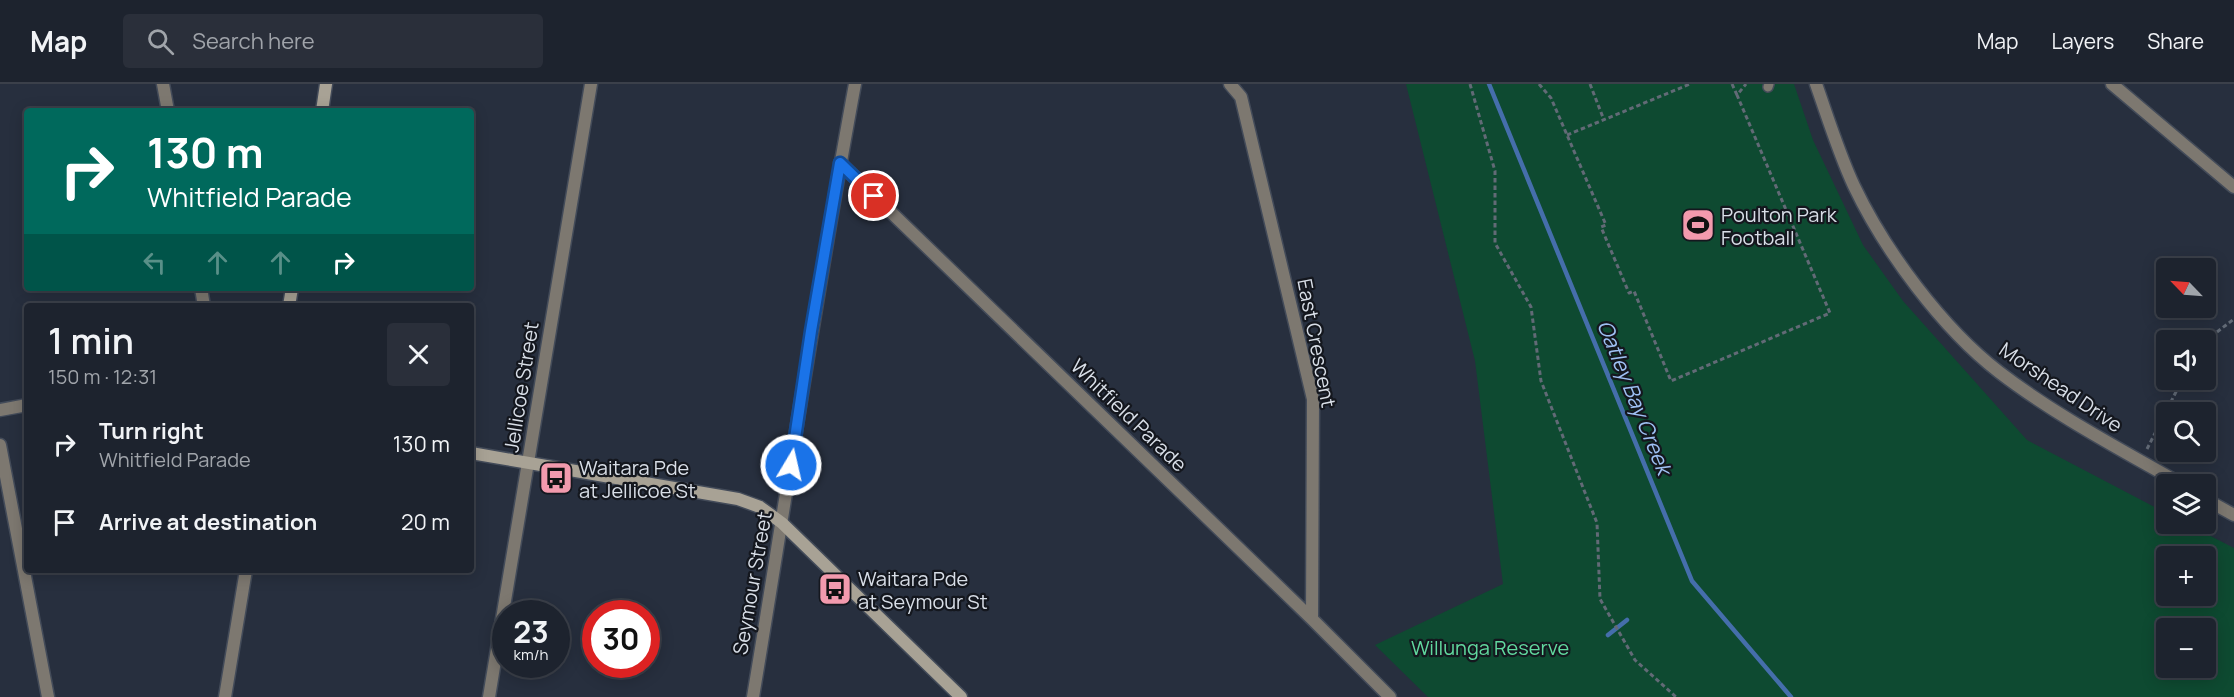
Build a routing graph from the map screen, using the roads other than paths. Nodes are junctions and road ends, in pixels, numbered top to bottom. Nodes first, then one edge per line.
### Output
1 (163, 84) edge
2 (326, 84) edge
3 (591, 84) edge
4 (855, 84) edge
5 (1230, 84) edge
6 (1816, 84) edge
7 (2112, 84) edge
8 (167, 108) edge
9 (322, 108) edge
10 (840, 163) junction
11 (2234, 187) edge
12 (24, 406) edge
13 (0, 410) edge
14 (0, 445) edge
15 (474, 453) edge
16 (528, 462) junction
17 (2164, 474) edge
18 (2216, 505) edge
19 (2234, 516) edge
20 (782, 523) junction
21 (24, 571) edge
22 (24, 573) edge
23 (246, 573) edge
24 (1312, 619) junction
25 (48, 697) edge
26 (225, 697) edge
27 (489, 697) edge
28 (753, 697) edge
29 (961, 697) edge
30 (1390, 697) edge

1 - 8 street
2 - 9 street
3 - 16 street, Jellicoe Street
4 - 10 street, Seymour Street
5 - 24 street, East Crescent
6 - 17 street, Morshead Drive
7 - 11 street
10 - 20 street, Seymour Street
10 - 24 street, Whitfield Parade
12 - 13 street
14 - 21 street
15 - 16 street
16 - 20 street
16 - 27 street, Jellicoe Street
18 - 19 street
20 - 28 street, Seymour Street
20 - 29 street
22 - 25 street
23 - 26 street
24 - 30 street, Whitfield Parade

